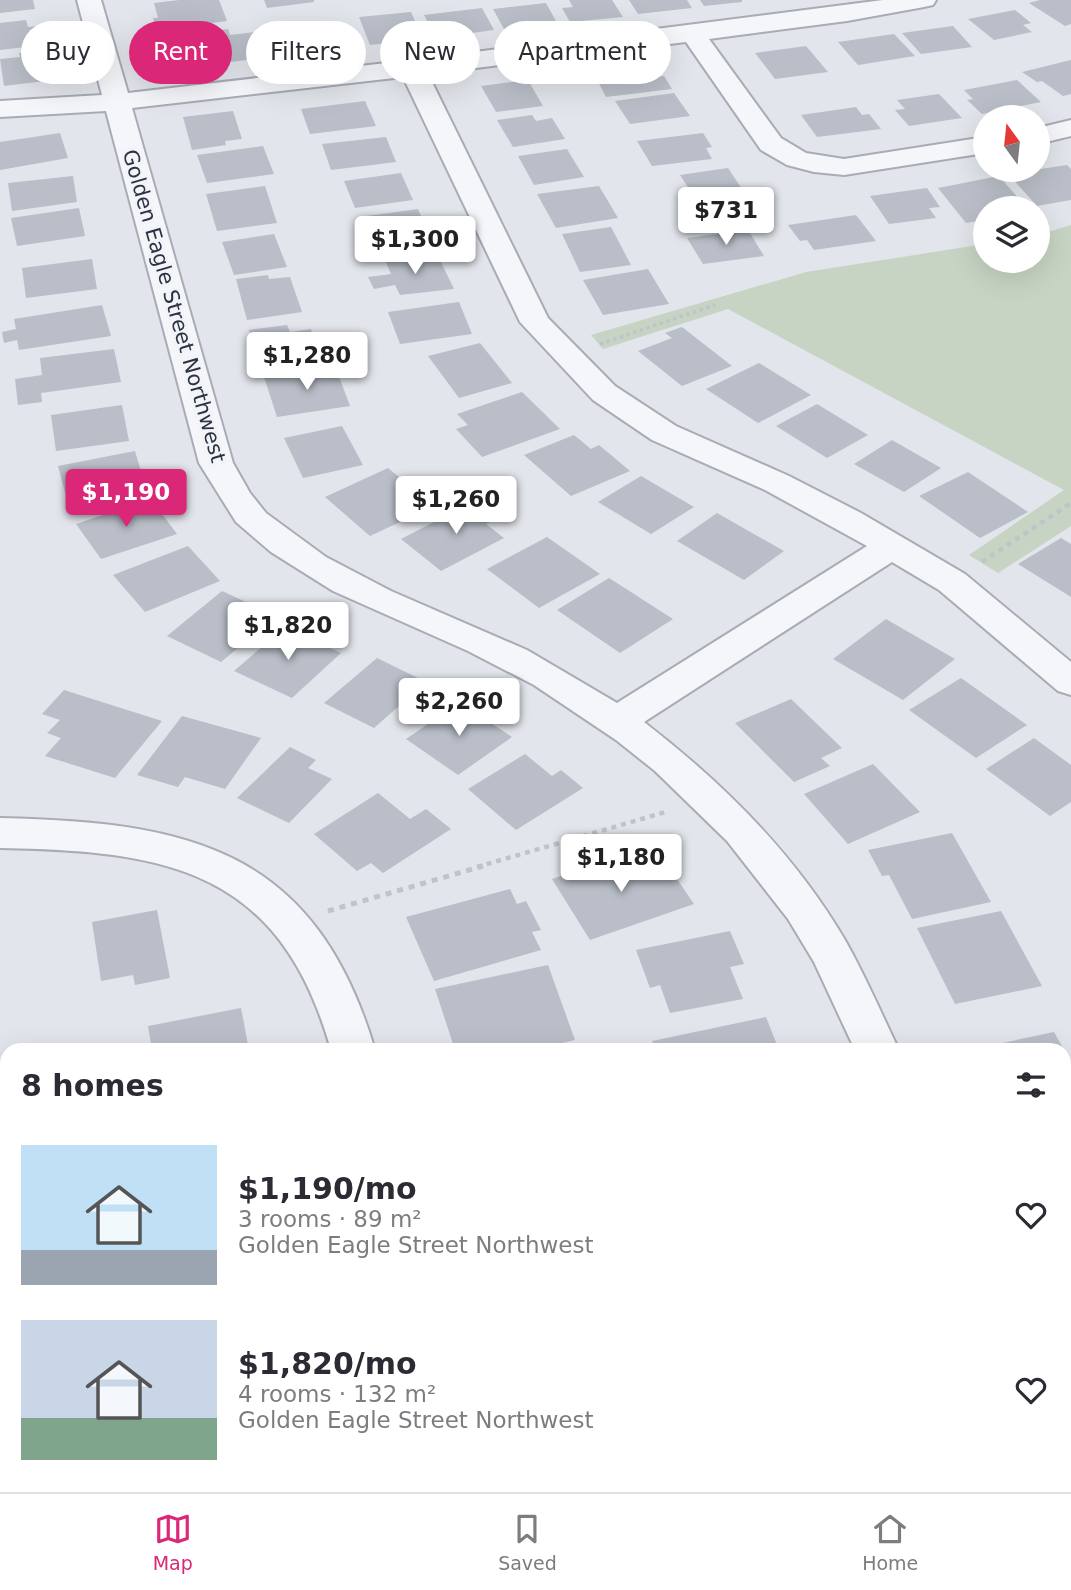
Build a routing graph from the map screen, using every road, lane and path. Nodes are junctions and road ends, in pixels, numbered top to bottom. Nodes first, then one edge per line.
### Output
1 (89, 0) edge
2 (924, 0) edge
3 (693, 34) junction
4 (480, 60) edge
5 (380, 72) edge
6 (420, 84) edge
7 (118, 102) junction
8 (0, 110) edge
9 (1071, 128) edge
10 (1050, 132) edge
11 (973, 147) edge
12 (715, 305) dead end
13 (566, 356) junction
14 (1071, 503) edge
15 (892, 546) junction
16 (952, 582) junction
17 (1071, 682) edge
18 (617, 722) junction
19 (711, 799) junction
20 (0, 833) edge
21 (287, 923) junction
22 (351, 1043) edge
23 (874, 1043) edge

1 - 7 street, Golden Eagle Street Northwest
2 - 3 street
3 - 4 street
3 - 11 street
5 - 7 street
6 - 13 street
7 - 8 street
7 - 18 street, Golden Eagle Street Northwest
9 - 10 street
12 - 13 path
13 - 15 street
14 - 16 path
15 - 16 street
15 - 18 street
16 - 17 street
18 - 19 street, Golden Eagle Street Northwest
19 - 21 path
19 - 23 street, Golden Eagle Street Northwest
20 - 21 street
21 - 22 street

